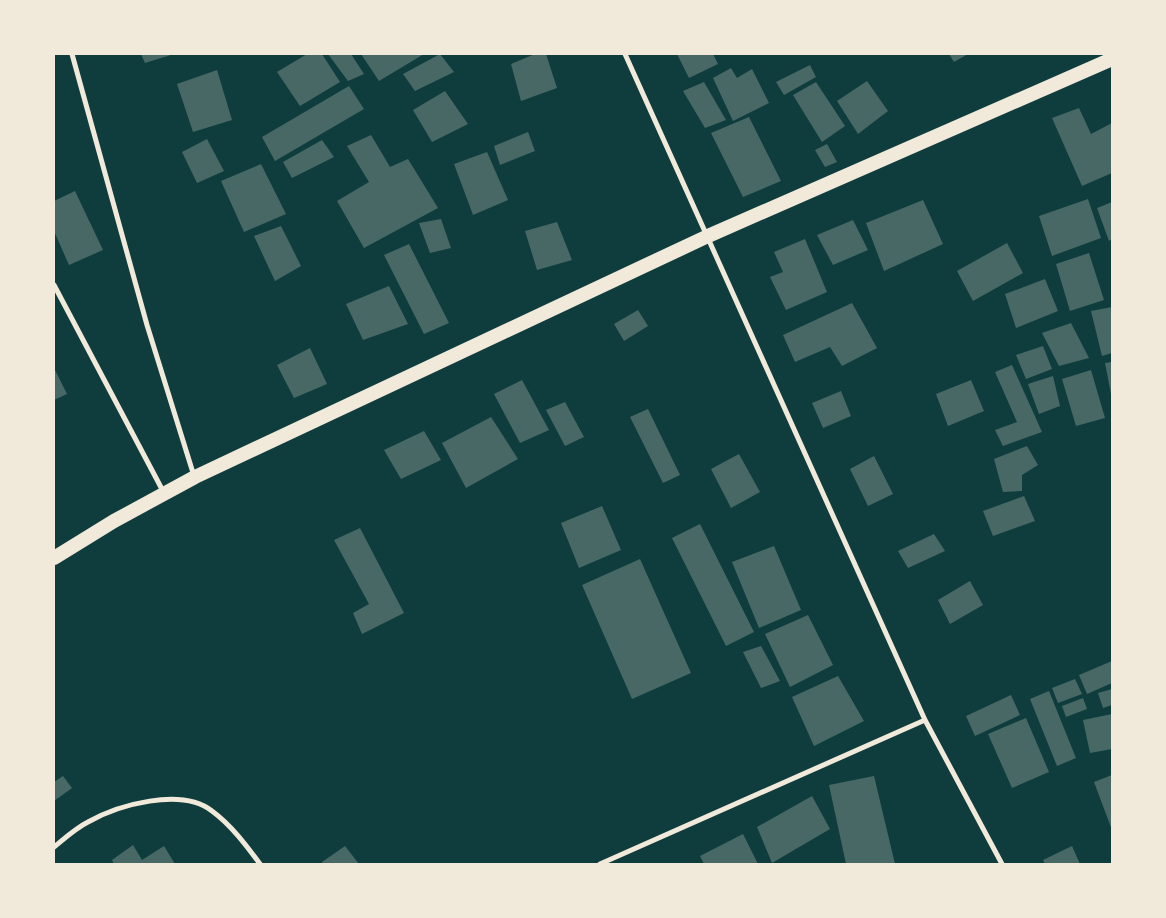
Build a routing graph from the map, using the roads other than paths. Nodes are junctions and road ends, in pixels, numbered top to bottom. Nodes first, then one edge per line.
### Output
1 (72, 54) edge
2 (625, 54) edge
3 (1112, 60) edge
4 (708, 236) junction
5 (54, 285) edge
6 (195, 477) junction
7 (164, 493) junction
8 (54, 558) edge
9 (925, 720) junction
10 (54, 846) edge
11 (260, 864) edge
12 (600, 864) edge
13 (1002, 864) edge

1 - 6 street
2 - 4 street
3 - 4 highway
4 - 6 highway
4 - 9 street
5 - 7 street
6 - 7 highway
7 - 8 highway
9 - 12 street
9 - 13 street
10 - 11 street

